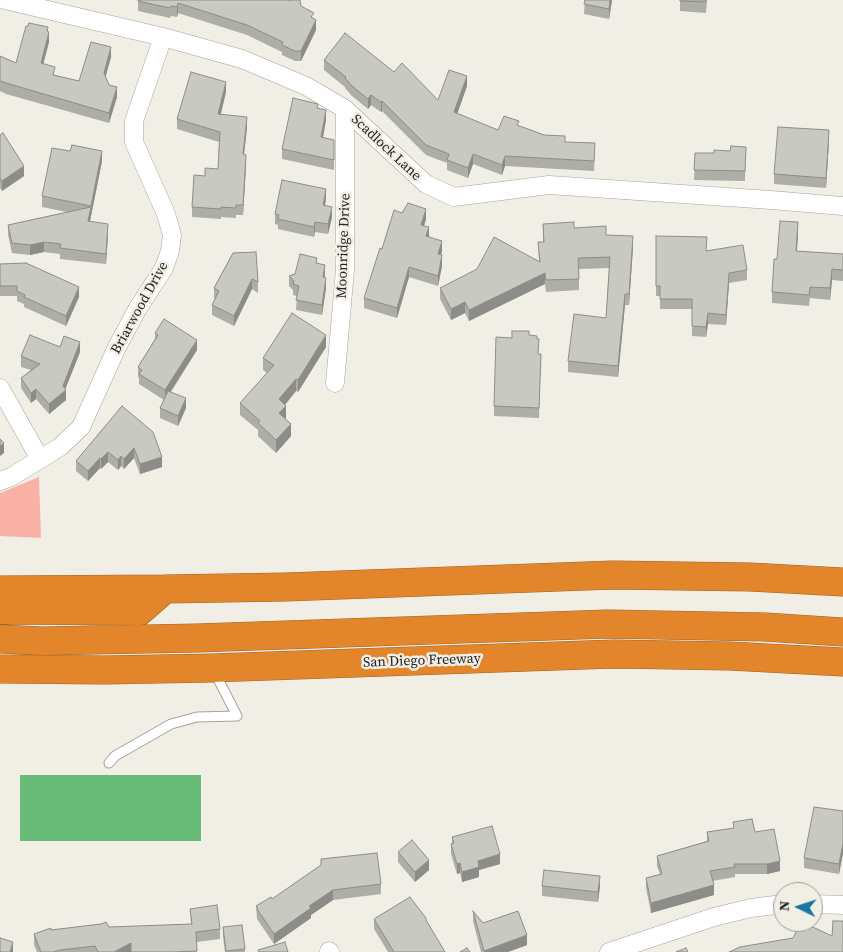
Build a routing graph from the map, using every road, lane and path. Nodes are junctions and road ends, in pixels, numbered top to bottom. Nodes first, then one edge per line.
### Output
1 (5, 0) edge
2 (163, 37) junction
3 (345, 109) junction
4 (843, 206) edge
5 (335, 383) dead end
6 (0, 388) edge
7 (40, 459) junction
8 (0, 481) edge
9 (843, 582) edge
10 (165, 589) junction
11 (0, 590) edge
12 (0, 610) edge
13 (843, 632) edge
14 (0, 639) edge
15 (843, 662) edge
16 (212, 668) junction
17 (0, 669) edge
18 (109, 763) dead end
19 (823, 904) edge
20 (773, 905) edge
21 (843, 905) edge
22 (609, 952) edge

1 - 2 street, Scadlock Lane
2 - 3 street, Scadlock Lane
2 - 7 street, Briarwood Drive
3 - 4 street, Scadlock Lane
3 - 5 street, Moonridge Drive
6 - 7 street
7 - 8 street, Briarwood Drive
9 - 10 highway
10 - 11 highway
10 - 12 highway
13 - 14 highway
15 - 16 highway, San Diego Freeway
16 - 17 highway, San Diego Freeway
16 - 18 lane
19 - 21 street
20 - 22 street

